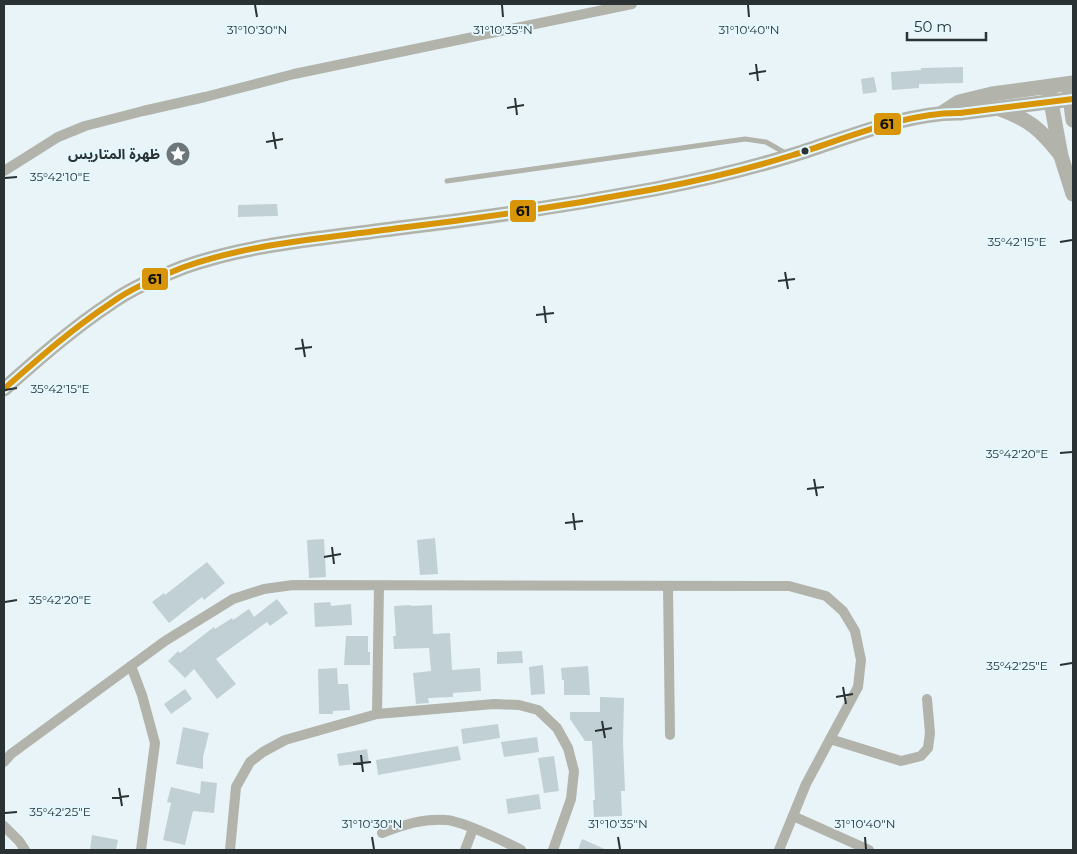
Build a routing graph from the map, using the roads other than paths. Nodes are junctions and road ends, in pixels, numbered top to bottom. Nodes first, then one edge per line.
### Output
1 (632, 4) edge
2 (1071, 83) edge
3 (1048, 85) junction
4 (1072, 99) edge
5 (1051, 100) junction
6 (998, 108) junction
7 (942, 113) junction
8 (1073, 120) edge
9 (792, 156) junction
10 (1061, 156) junction
11 (4, 171) edge
12 (447, 181) dead end
13 (1073, 194) edge
14 (4, 389) edge
15 (379, 586) junction
16 (668, 586) junction
17 (131, 666) junction
18 (927, 699) dead end
19 (377, 714) junction
20 (670, 735) dead end
21 (830, 739) junction
22 (4, 762) edge
23 (793, 816) junction
24 (4, 826) edge
25 (473, 829) junction
26 (382, 833) dead end
27 (25, 850) edge
28 (141, 850) edge
29 (230, 850) edge
30 (465, 850) edge
31 (521, 850) edge
32 (552, 850) edge
33 (778, 850) edge
34 (869, 850) edge

1 - 11 street
2 - 3 main road
2 - 4 main road
3 - 5 main road
3 - 7 main road
4 - 5 main road
4 - 8 main road
5 - 6 main road
5 - 10 main road
6 - 7 main road
6 - 10 main road
7 - 9 main road
9 - 12 lane
9 - 14 main road
10 - 13 main road
15 - 16 street
15 - 17 street
15 - 19 street
16 - 20 street
16 - 21 street
17 - 22 street
17 - 28 street
18 - 21 street
19 - 29 street
19 - 32 street
21 - 23 street
23 - 33 street
23 - 34 street
24 - 27 street
25 - 26 street
25 - 30 street
25 - 31 street

